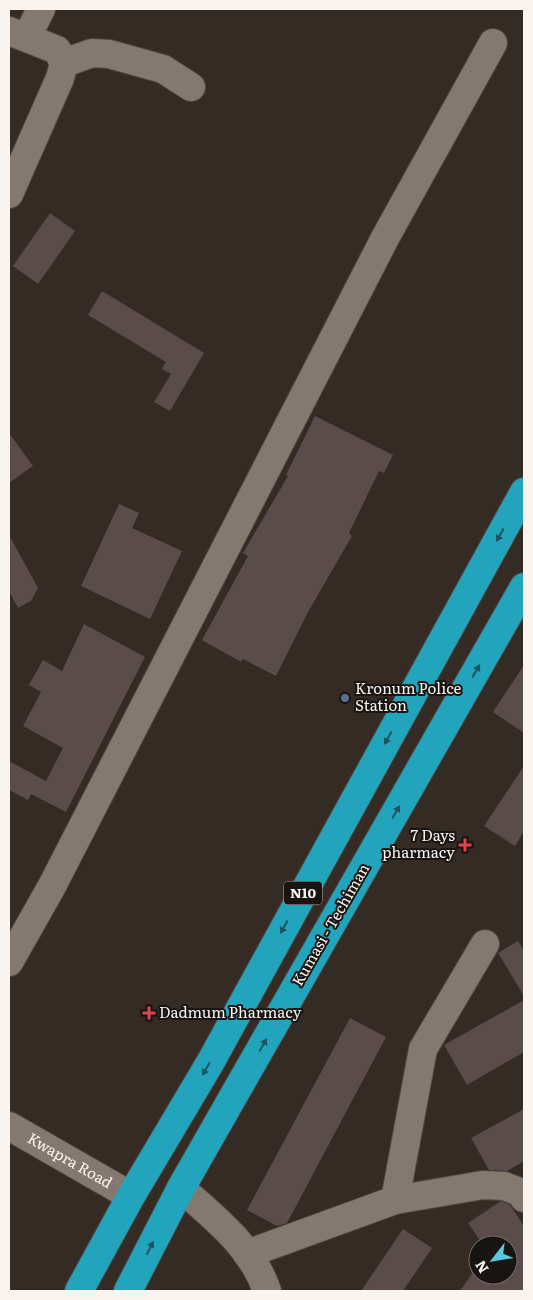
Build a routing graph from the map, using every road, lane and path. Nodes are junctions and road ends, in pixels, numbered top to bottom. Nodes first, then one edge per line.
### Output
1 (41, 9) edge
2 (18, 34) edge
3 (493, 43) dead end
4 (64, 63) junction
5 (191, 87) dead end
6 (9, 194) edge
7 (524, 492) edge
8 (524, 587) edge
9 (485, 944) dead end
10 (9, 962) edge
11 (9, 1126) edge
12 (181, 1188) junction
13 (131, 1196) junction
14 (524, 1198) edge
15 (394, 1200) junction
16 (247, 1254) junction
17 (79, 1291) edge
18 (128, 1291) edge
19 (267, 1291) edge

1 - 2 street
2 - 4 street
3 - 10 street
4 - 5 street
4 - 6 street
7 -> 13 highway, N10
12 -> 8 highway, Kumasi - Techiman / N10
9 - 15 street
11 - 13 street, Kwapra Road
12 - 16 street
18 -> 12 highway, Kumasi - Techiman / N10
13 - 17 highway, N10
14 - 15 street
15 - 16 street
16 - 19 street

